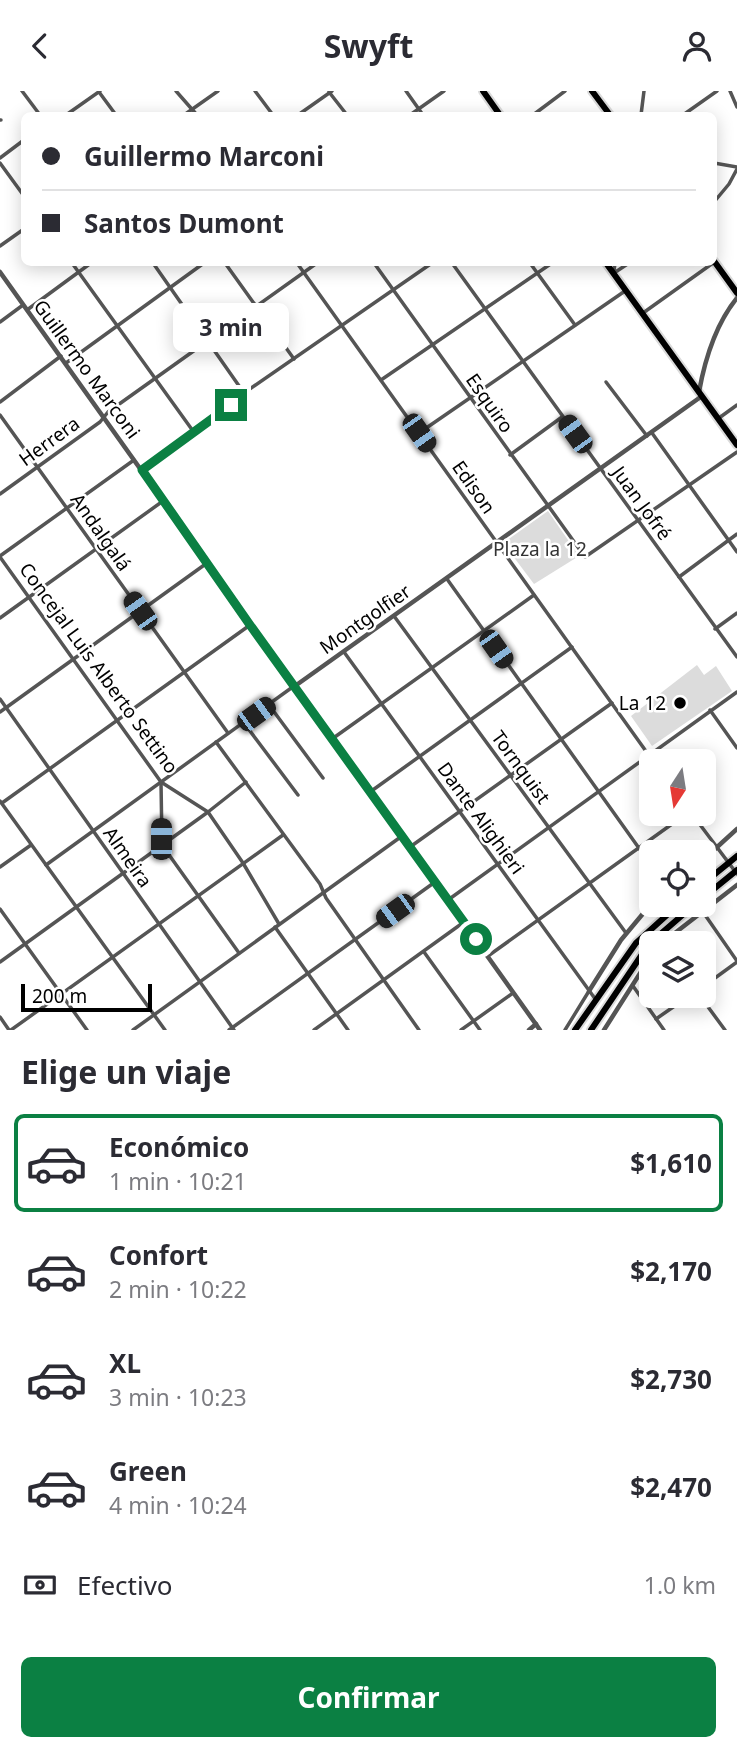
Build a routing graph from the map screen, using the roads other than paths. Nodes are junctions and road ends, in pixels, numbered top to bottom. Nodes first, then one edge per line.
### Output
1 (22, 91) edge
2 (99, 91) edge
3 (176, 91) edge
4 (218, 91) edge
5 (255, 91) edge
6 (330, 91) edge
7 (406, 91) edge
8 (444, 91) edge
9 (483, 91) edge
10 (565, 91) edge
11 (592, 91) edge
12 (645, 91) edge
13 (717, 91) edge
14 (730, 91) edge
15 (737, 107) edge
16 (419, 109) junction
17 (191, 110) junction
18 (38, 112) edge
19 (70, 112) edge
20 (114, 112) edge
21 (188, 112) edge
22 (193, 112) edge
23 (271, 112) edge
24 (302, 112) edge
25 (344, 112) edge
26 (414, 112) edge
27 (421, 112) edge
28 (498, 112) edge
29 (537, 112) edge
30 (608, 112) edge
31 (642, 112) edge
32 (687, 112) edge
33 (21, 143) edge
34 (0, 161) edge
35 (717, 164) edge
36 (737, 168) edge
37 (21, 192) edge
38 (717, 198) edge
39 (21, 231) edge
40 (0, 246) edge
41 (717, 265) edge
42 (75, 266) edge
43 (86, 266) edge
44 (155, 266) edge
45 (200, 266) edge
46 (227, 266) edge
47 (299, 266) edge
48 (313, 266) edge
49 (376, 266) edge
50 (428, 266) edge
51 (454, 266) edge
52 (532, 266) edge
53 (548, 266) edge
54 (608, 266) edge
55 (615, 266) edge
56 (624, 266) edge
57 (707, 266) edge
58 (79, 271) junction
59 (0, 272) edge
60 (304, 272) junction
61 (537, 273) junction
62 (614, 273) junction
63 (170, 287) junction
64 (394, 290) junction
65 (625, 290) junction
66 (737, 295) edge
67 (25, 307) junction
68 (256, 307) junction
69 (485, 308) junction
70 (643, 313) junction
71 (0, 321) edge
72 (117, 325) junction
73 (575, 325) junction
74 (342, 326) junction
75 (208, 341) junction
76 (432, 345) junction
77 (61, 356) junction
78 (294, 359) junction
79 (523, 361) junction
80 (65, 363) junction
81 (155, 378) junction
82 (381, 380) junction
83 (606, 381) dead end
84 (244, 393) junction
85 (700, 395) junction
86 (469, 398) junction
87 (0, 402) edge
88 (737, 405) edge
89 (0, 415) edge
90 (104, 417) junction
91 (562, 417) junction
92 (718, 419) junction
93 (193, 431) junction
94 (419, 433) junction
95 (649, 435) junction
96 (737, 445) edge
97 (737, 452) edge
98 (510, 455) junction
99 (134, 460) junction
100 (37, 467) junction
101 (600, 469) junction
102 (142, 470) junction
103 (690, 487) junction
104 (0, 495) edge
105 (163, 501) junction
106 (548, 506) junction
107 (67, 508) junction
108 (639, 522) junction
109 (737, 534) edge
110 (729, 541) junction
111 (497, 543) junction
112 (96, 548) junction
113 (737, 552) edge
114 (0, 556) edge
115 (207, 563) junction
116 (679, 577) junction
117 (447, 579) junction
118 (534, 595) junction
119 (29, 598) junction
120 (140, 611) junction
121 (737, 613) edge
122 (394, 616) junction
123 (0, 618) edge
124 (250, 625) junction
125 (715, 629) junction
126 (483, 631) junction
127 (572, 647) junction
128 (344, 652) junction
129 (737, 657) edge
130 (72, 659) junction
131 (432, 668) junction
132 (183, 673) junction
133 (520, 684) junction
134 (294, 686) junction
135 (737, 692) edge
136 (0, 699) edge
137 (382, 703) junction
138 (612, 703) junction
139 (269, 705) junction
140 (6, 708) junction
141 (710, 711) junction
142 (0, 712) edge
143 (117, 720) junction
144 (470, 720) junction
145 (244, 723) junction
146 (228, 733) junction
147 (332, 739) junction
148 (561, 740) junction
149 (216, 742) junction
150 (737, 748) edge
151 (645, 749) edge
152 (657, 749) edge
153 (420, 756) junction
154 (639, 762) edge
155 (50, 769) junction
156 (511, 776) junction
157 (323, 778) dead end
158 (161, 782) junction
159 (246, 782) junction
160 (598, 791) junction
161 (370, 792) junction
162 (298, 796) dead end
163 (1, 802) edge
164 (208, 812) junction
165 (460, 812) junction
166 (669, 826) edge
167 (701, 826) edge
168 (547, 827) junction
169 (737, 829) edge
170 (93, 831) junction
171 (283, 835) junction
172 (402, 836) junction
173 (650, 840) edge
174 (31, 845) junction
175 (162, 845) junction
176 (410, 847) junction
177 (717, 847) junction
178 (639, 848) joint
179 (737, 856) edge
180 (243, 863) junction
181 (729, 863) junction
182 (497, 864) junction
183 (46, 865) junction
184 (0, 867) edge
185 (736, 872) edge
186 (716, 873) edge
187 (122, 874) junction
188 (435, 882) junction
189 (588, 883) junction
190 (737, 885) edge
191 (716, 888) edge
192 (323, 892) junction
193 (198, 896) junction
194 (448, 900) junction
195 (716, 902) edge
196 (75, 907) junction
197 (0, 909) edge
198 (640, 917) edge
199 (665, 917) edge
200 (680, 917) edge
201 (697, 917) edge
202 (706, 917) edge
203 (537, 920) junction
204 (464, 922) junction
205 (158, 925) junction
206 (277, 925) junction
207 (678, 931) edge
208 (626, 933) junction
209 (355, 940) junction
210 (24, 943) junction
211 (424, 951) junction
212 (239, 953) junction
213 (488, 956) junction
214 (113, 957) junction
215 (0, 962) edge
216 (737, 962) edge
217 (309, 973) junction
218 (639, 975) edge
219 (716, 977) edge
220 (383, 980) junction
221 (200, 981) junction
222 (632, 986) junction
223 (589, 991) junction
224 (513, 993) junction
225 (61, 995) junction
226 (596, 1000) junction
227 (608, 1006) junction
228 (672, 1008) edge
229 (709, 1008) edge
230 (337, 1013) junction
231 (154, 1015) junction
232 (0, 1017) edge
233 (656, 1019) junction
234 (473, 1021) junction
235 (536, 1024) junction
236 (232, 1029) edge
237 (10, 1030) edge
238 (87, 1030) edge
239 (133, 1030) edge
240 (165, 1030) edge
241 (314, 1030) edge
242 (348, 1030) edge
243 (419, 1030) edge
244 (461, 1030) edge
245 (480, 1030) edge
246 (529, 1030) edge
247 (540, 1030) edge
248 (565, 1030) edge
249 (575, 1030) edge
250 (591, 1030) edge
251 (597, 1030) edge
252 (604, 1030) edge
253 (664, 1030) edge
254 (725, 1030) edge

1 - 18 street
2 - 19 street
2 - 20 street
3 - 17 street
4 - 17 street
5 - 23 street
6 - 24 street
6 - 25 street
7 - 16 street
8 - 16 street
9 - 28 main road
10 - 29 street
11 - 30 main road
12 - 31 street
13 - 32 street
14 - 15 street
16 - 26 street
16 - 27 street
17 - 21 street
17 - 22 street
33 - 34 street
34 - 37 street
35 - 36 street
36 - 38 street
39 - 40 street
41 - 66 main road
42 - 58 street
43 - 58 street
44 - 63 street
45 - 63 street
46 - 68 street
47 - 60 street, Edison
48 - 60 street, Herrera
49 - 64 street, Esquiro
50 - 64 street
51 - 69 street, Juan Jofré
52 - 61 street
53 - 61 street
54 - 62 main road
55 - 62 street
56 - 62 street
57 - 70 street
58 - 67 street
58 - 72 street
59 - 67 street, Guillermo Marconi
60 - 68 street, Herrera
60 - 74 street, Edison
61 - 69 street
61 - 73 street
62 - 65 main road
63 - 72 street
63 - 75 street
64 - 74 street
64 - 76 street, Esquiro
65 - 70 main road
65 - 73 street
66 - 85 street
67 - 71 street
67 - 77 street, Guillermo Marconi
68 - 75 street, Herrera
68 - 78 street
69 - 76 street
69 - 79 street, Juan Jofré
70 - 85 main road
72 - 80 street
72 - 81 street
73 - 79 street
74 - 78 street
74 - 82 street, Edison
75 - 81 street, Herrera
75 - 84 street
76 - 82 street
76 - 86 street, Esquiro
77 - 80 street, Guillermo Marconi
77 - 87 street
78 - 84 street
79 - 86 street
79 - 91 street, Juan Jofré
80 - 90 street, Guillermo Marconi
81 - 90 street, Herrera
81 - 93 street
82 - 94 street, Edison
83 - 95 street
84 - 93 street
85 - 92 main road
85 - 95 street, Montgolfier
86 - 94 street
86 - 98 street, Esquiro
88 - 92 street
89 - 100 street, Andalgalá
90 - 99 street, Guillermo Marconi
90 - 100 street, Herrera
91 - 98 street
91 - 101 street, Juan Jofré
92 - 96 main road
93 - 102 street
94 - 111 street, Edison
95 - 101 street, Montgolfier
95 - 103 street
97 - 103 street
98 - 106 street, Esquiro
99 - 102 street, Guillermo Marconi
99 - 107 street
100 - 104 street, Herrera
100 - 107 street, Andalgalá
101 - 106 street, Montgolfier
101 - 108 street, Juan Jofré
102 - 105 street, Guillermo Marconi
103 - 108 street
103 - 110 street
105 - 112 street
105 - 115 street, Guillermo Marconi
106 - 108 street, Esquiro
106 - 111 street, Montgolfier
107 - 112 street, Andalgalá
107 - 114 street
108 - 116 street, Juan Jofré
109 - 110 street
110 - 113 street
110 - 116 street
111 - 117 street, Montgolfier
111 - 118 street, Edison
112 - 119 street
112 - 120 street, Andalgalá
114 - 119 street, Concejal Luis Alberto Settino
115 - 120 street
115 - 124 street, Guillermo Marconi
116 - 125 street, Juan Jofré
117 - 122 street, Montgolfier
117 - 126 street
118 - 126 street
118 - 127 street, Edison
119 - 123 street
119 - 130 street, Concejal Luis Alberto Settino
120 - 130 street
120 - 132 street, Andalgalá
121 - 125 street
122 - 128 street, Montgolfier
122 - 131 street, Tornquist
124 - 132 street
124 - 134 street, Guillermo Marconi
125 - 129 street, Juan Jofré
126 - 131 street
126 - 133 street
127 - 133 street
127 - 138 street, Edison
128 - 134 street, Montgolfier
128 - 137 street, Dante Alighieri
130 - 140 street
130 - 143 street, Concejal Luis Alberto Settino
131 - 137 street
131 - 144 street, Tornquist
132 - 143 street
132 - 146 street, Andalgalá
133 - 144 street
133 - 148 street
134 - 139 street, Montgolfier
134 - 147 street, Guillermo Marconi
135 - 141 street
136 - 140 street, Almeira
137 - 147 street
137 - 153 street, Dante Alighieri
138 - 148 street
138 - 151 street, Edison
139 - 145 street, Montgolfier
139 - 157 street
140 - 142 street
140 - 155 street, Almeira
141 - 150 street
141 - 152 street
143 - 155 street
143 - 158 street, Concejal Luis Alberto Settino
144 - 153 street
144 - 156 street, Tornquist
145 - 146 street, Montgolfier
145 - 162 street
146 - 149 street, Montgolfier
147 - 161 street, Guillermo Marconi
148 - 156 street
148 - 160 street
149 - 158 street, Montgolfier
149 - 159 street
153 - 161 street
153 - 165 street, Dante Alighieri
154 - 160 street
155 - 163 street
155 - 170 street, Almeira
156 - 165 street
156 - 168 street, Tornquist
158 - 164 street, Concejal Luis Alberto Settino
158 - 170 street, Montgolfier
158 - 175 street
159 - 164 street
159 - 171 street
160 - 168 street
160 - 178 street
161 - 172 street, Guillermo Marconi
163 - 174 street
164 - 175 street
164 - 180 street, Concejal Luis Alberto Settino
165 - 176 street
165 - 182 street, Dante Alighieri
166 - 173 street
167 - 177 street
168 - 182 street
168 - 189 street, Tornquist
169 - 177 street
170 - 183 street, Montgolfier
170 - 187 street, Almeira
171 - 180 street
171 - 192 street
172 - 176 street, Guillermo Marconi
172 - 192 street
174 - 183 street
174 - 184 street
175 - 187 street
175 - 193 street
176 - 188 street, Guillermo Marconi
177 - 181 street
178 - 189 street
179 - 181 main road
180 - 193 street
180 - 206 street, Concejal Luis Alberto Settino
181 - 185 street
181 - 186 main road
182 - 194 street
182 - 203 street, Dante Alighieri
183 - 196 street
185 - 191 main road
187 - 196 street
187 - 205 street, Almeira
188 - 194 street, Guillermo Marconi
188 - 209 street
189 - 203 street
189 - 208 street, Tornquist
190 - 195 street
192 - 206 street
192 - 209 street
193 - 205 street
193 - 212 street
194 - 204 street, Guillermo Marconi
196 - 210 street
196 - 214 street
197 - 210 street
198 - 208 street
199 - 226 main road
200 - 227 main road
201 - 207 street
202 - 216 street
203 - 213 street
203 - 223 street, Dante Alighieri
204 - 211 street
204 - 213 street, Guillermo Marconi
205 - 214 street
205 - 221 street, Almeira
206 - 212 street
206 - 217 street, Concejal Luis Alberto Settino
208 - 223 street
209 - 217 street
209 - 220 street
210 - 215 street
210 - 225 street
211 - 220 street
211 - 234 street
212 - 221 street
213 - 224 street, Guillermo Marconi
214 - 225 street
214 - 231 street
216 - 219 street
217 - 230 street, Concejal Luis Alberto Settino
217 - 236 street
218 - 222 street
220 - 230 street
220 - 243 street
221 - 231 street
221 - 236 street, Almeira
222 - 233 street
222 - 252 street
223 - 226 street, Dante Alighieri
223 - 248 street
224 - 234 street
224 - 235 street, Guillermo Marconi
225 - 237 street
225 - 238 street
226 - 249 main road
227 - 250 main road
227 - 251 main road
228 - 233 street
229 - 254 street
230 - 241 street
230 - 242 street, Concejal Luis Alberto Settino
231 - 239 street
231 - 240 street
232 - 237 street
233 - 253 street
234 - 244 street
234 - 245 street
235 - 246 street
235 - 247 street, Guillermo Marconi

